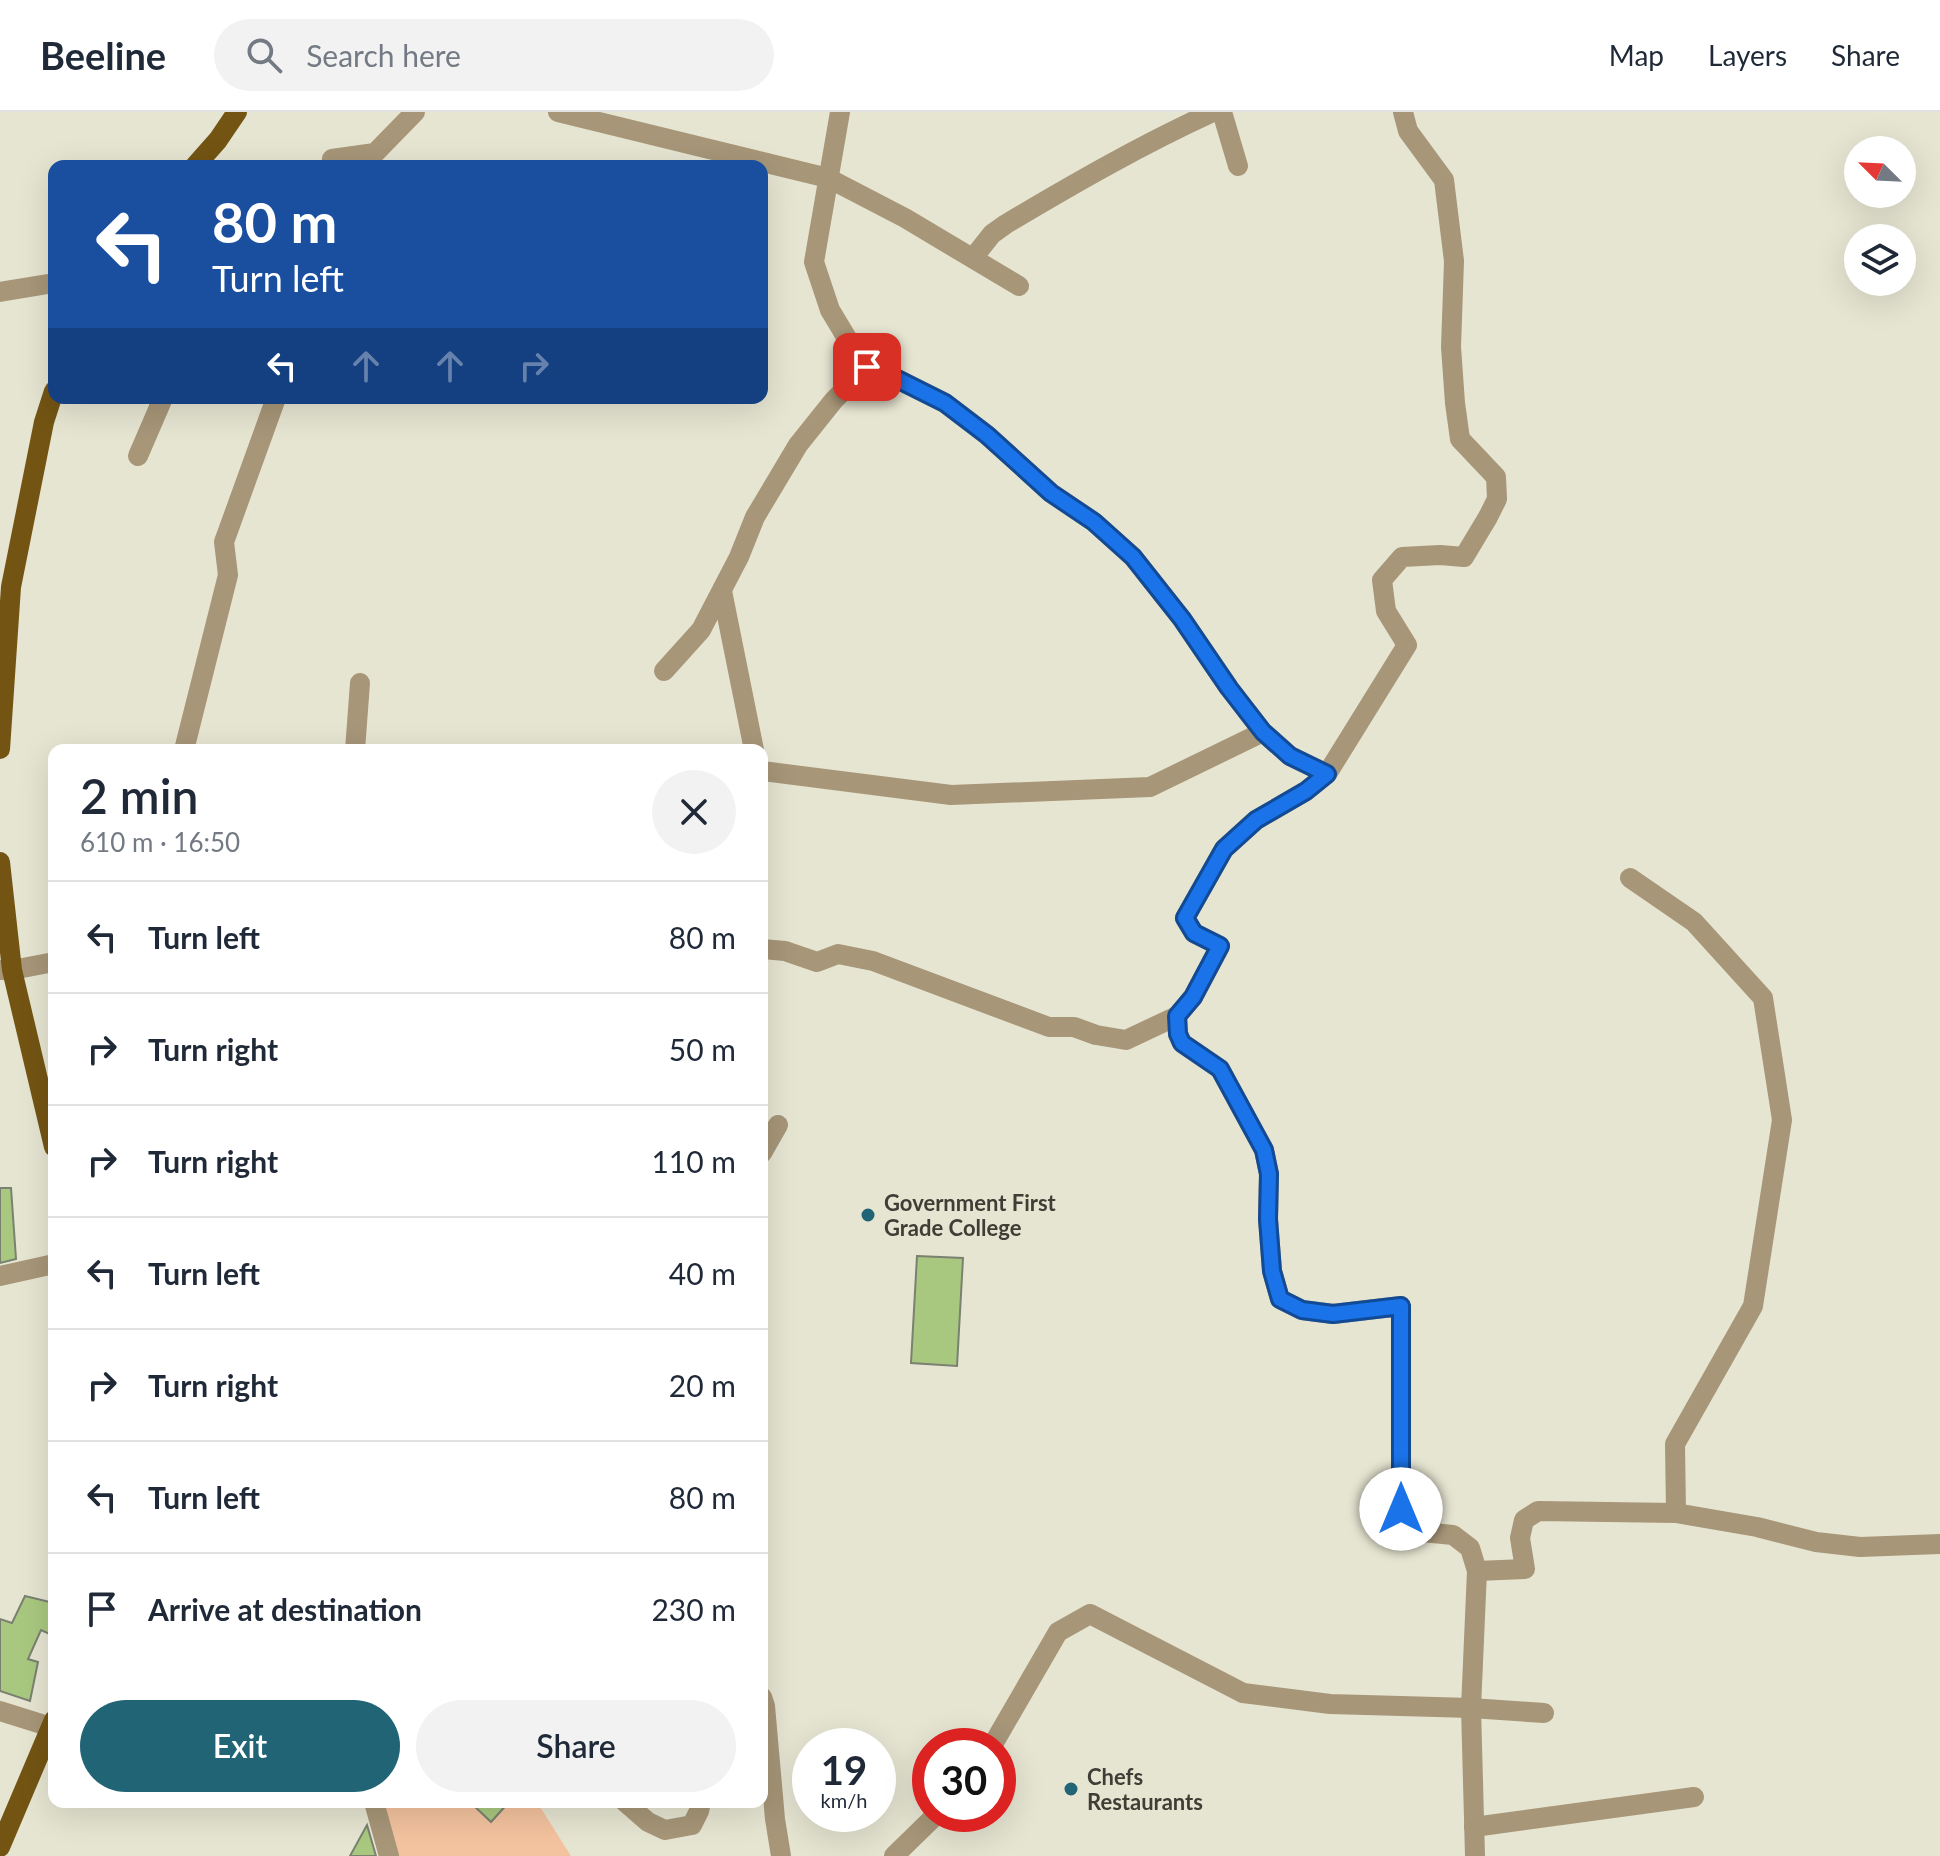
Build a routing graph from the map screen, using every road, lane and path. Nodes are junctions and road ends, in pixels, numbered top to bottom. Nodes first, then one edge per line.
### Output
1 (415, 112) edge
2 (558, 112) edge
3 (840, 112) edge
4 (1213, 112) edge
5 (1222, 112) edge
6 (1403, 112) edge
7 (229, 115) edge
8 (200, 160) edge
9 (332, 160) edge
10 (754, 160) edge
11 (768, 163) edge
12 (1238, 166) dead end
13 (828, 178) junction
14 (973, 258) junction
15 (48, 284) edge
16 (1019, 286) dead end
17 (0, 292) edge
18 (863, 371) junction
19 (50, 404) edge
20 (160, 404) edge
21 (274, 404) edge
22 (138, 456) dead end
23 (722, 591) junction
24 (664, 671) dead end
25 (360, 683) dead end
26 (1263, 732) junction
27 (186, 744) edge
28 (355, 744) edge
29 (753, 744) edge
30 (0, 749) edge
31 (768, 772) edge
32 (1327, 774) junction
33 (0, 862) edge
34 (1630, 878) dead end
35 (768, 950) edge
36 (48, 963) edge
37 (6, 970) edge
38 (1177, 1016) junction
39 (48, 1125) edge
40 (778, 1125) dead end
41 (768, 1142) edge
42 (48, 1265) edge
43 (0, 1276) edge
44 (1676, 1513) junction
45 (1940, 1544) edge
46 (1477, 1571) junction
47 (1471, 1708) junction
48 (0, 1711) edge
49 (1544, 1713) dead end
50 (48, 1722) edge
51 (1002, 1728) edge
52 (48, 1733) edge
53 (768, 1740) edge
54 (1694, 1797) dead end
55 (376, 1808) edge
56 (632, 1808) edge
57 (700, 1808) edge
58 (1474, 1827) junction
59 (919, 1832) edge
60 (0, 1847) edge
61 (389, 1856) edge
62 (781, 1856) edge
63 (894, 1856) edge
64 (1475, 1856) edge

1 - 9 street
2 - 10 street
3 - 13 street
4 - 14 street
5 - 12 street
6 - 32 street
7 - 8 main road
11 - 13 street
13 - 14 street
13 - 18 street
14 - 16 street
15 - 17 street
18 - 23 street
18 - 26 street
19 - 30 main road
20 - 22 street
21 - 27 street
23 - 24 street
23 - 29 street
25 - 28 street
26 - 31 street
26 - 32 street
32 - 38 street
33 - 37 main road
34 - 44 street
35 - 38 street
36 - 37 street
37 - 39 main road
38 - 46 street
40 - 41 street
42 - 43 street
44 - 45 street
44 - 46 street
46 - 47 street
47 - 49 street
47 - 51 street
47 - 58 street
48 - 50 street
52 - 60 main road
53 - 62 street
54 - 58 street
55 - 61 street
56 - 57 street
58 - 64 street
59 - 63 street

